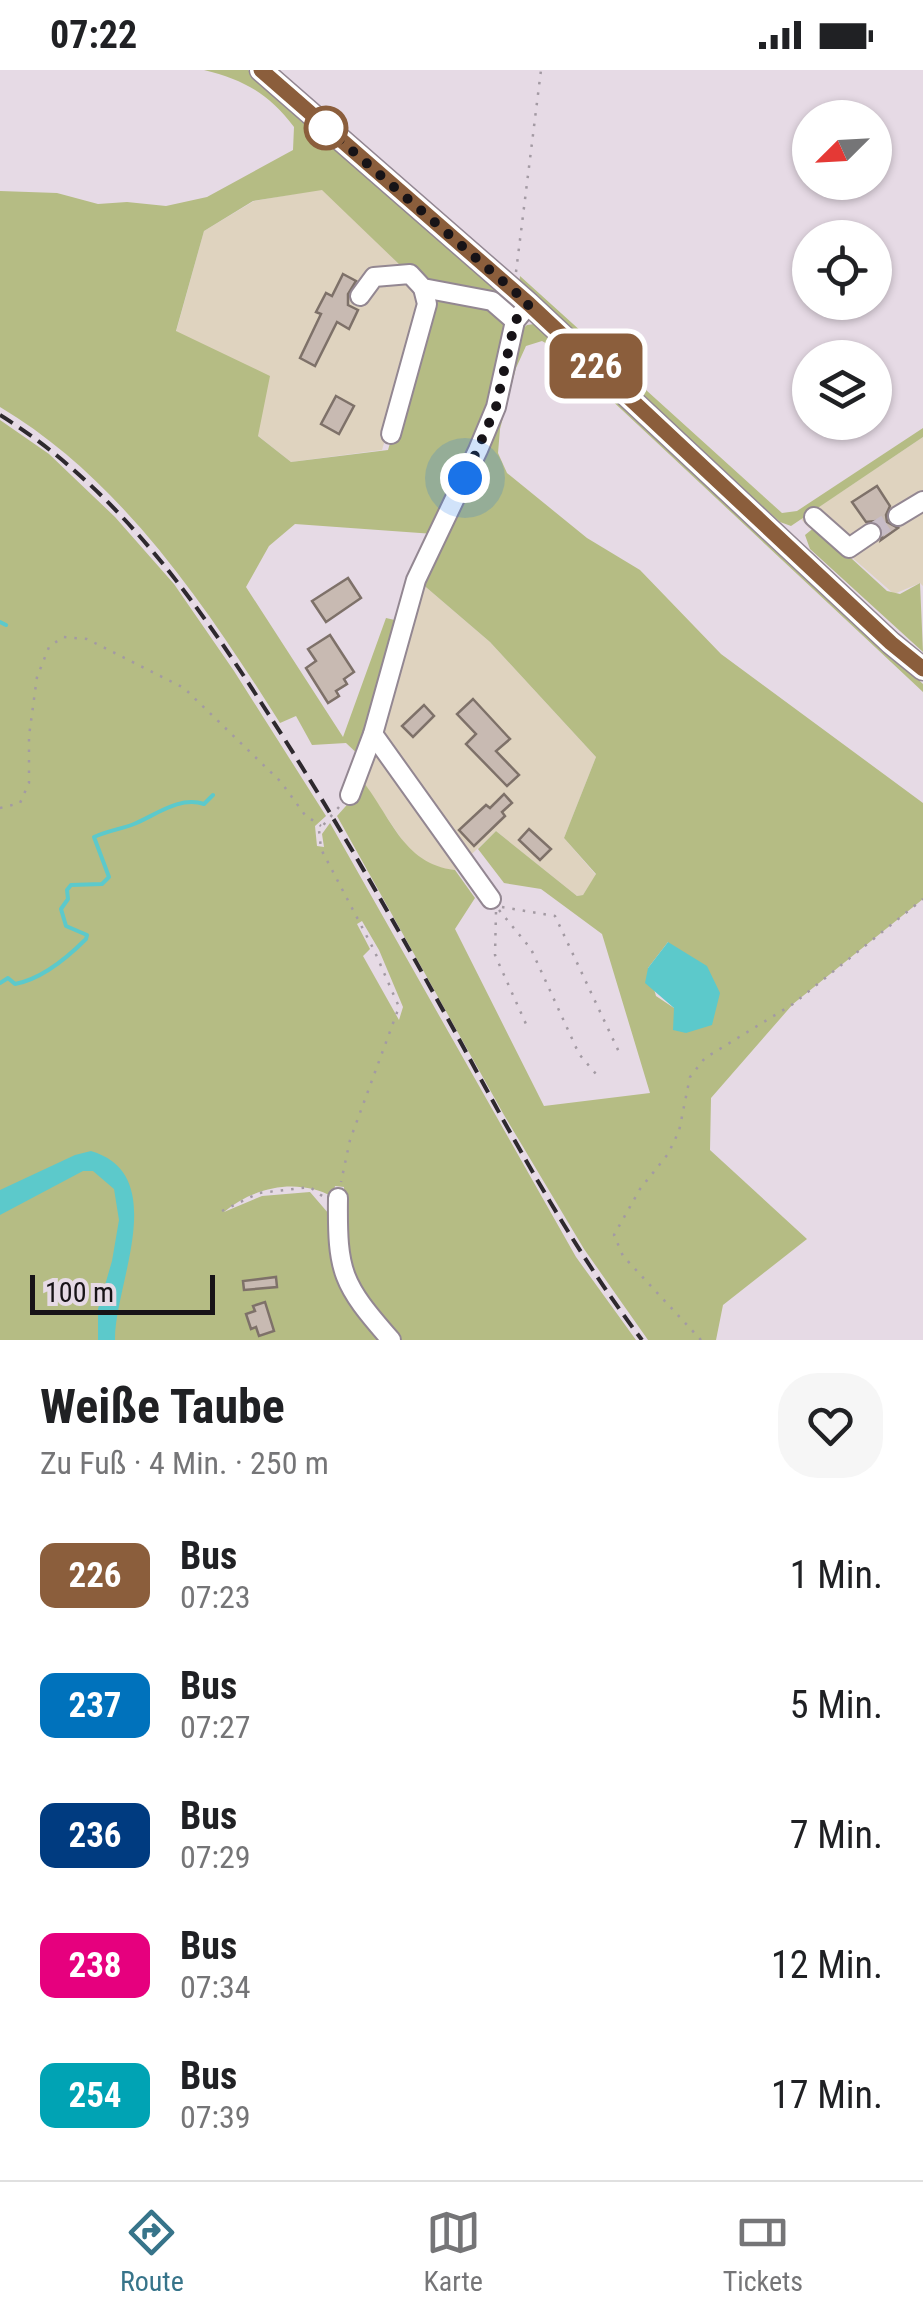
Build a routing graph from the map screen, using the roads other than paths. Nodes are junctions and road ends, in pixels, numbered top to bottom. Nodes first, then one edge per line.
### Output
1 (261, 70) edge
2 (423, 288) junction
3 (360, 296) dead end
4 (521, 297) junction
5 (515, 321) junction
6 (391, 434) dead end
7 (923, 501) edge
8 (898, 516) tunnel mouth
9 (814, 517) dead end
10 (872, 534) tunnel mouth
11 (416, 580) junction
12 (394, 591) dead end
13 (923, 669) edge
14 (374, 734) junction
15 (350, 795) road end
16 (493, 902) road end
17 (338, 1203) road end
18 (391, 1340) edge

1 - 4 main road
2 - 3 lane
2 - 5 lane
2 - 6 lane
4 - 5 lane
4 - 13 main road
5 - 11 lane
7 - 8 lane
9 - 10 lane
11 - 12 lane
11 - 14 lane
14 - 15 lane
14 - 16 lane
17 - 18 lane

